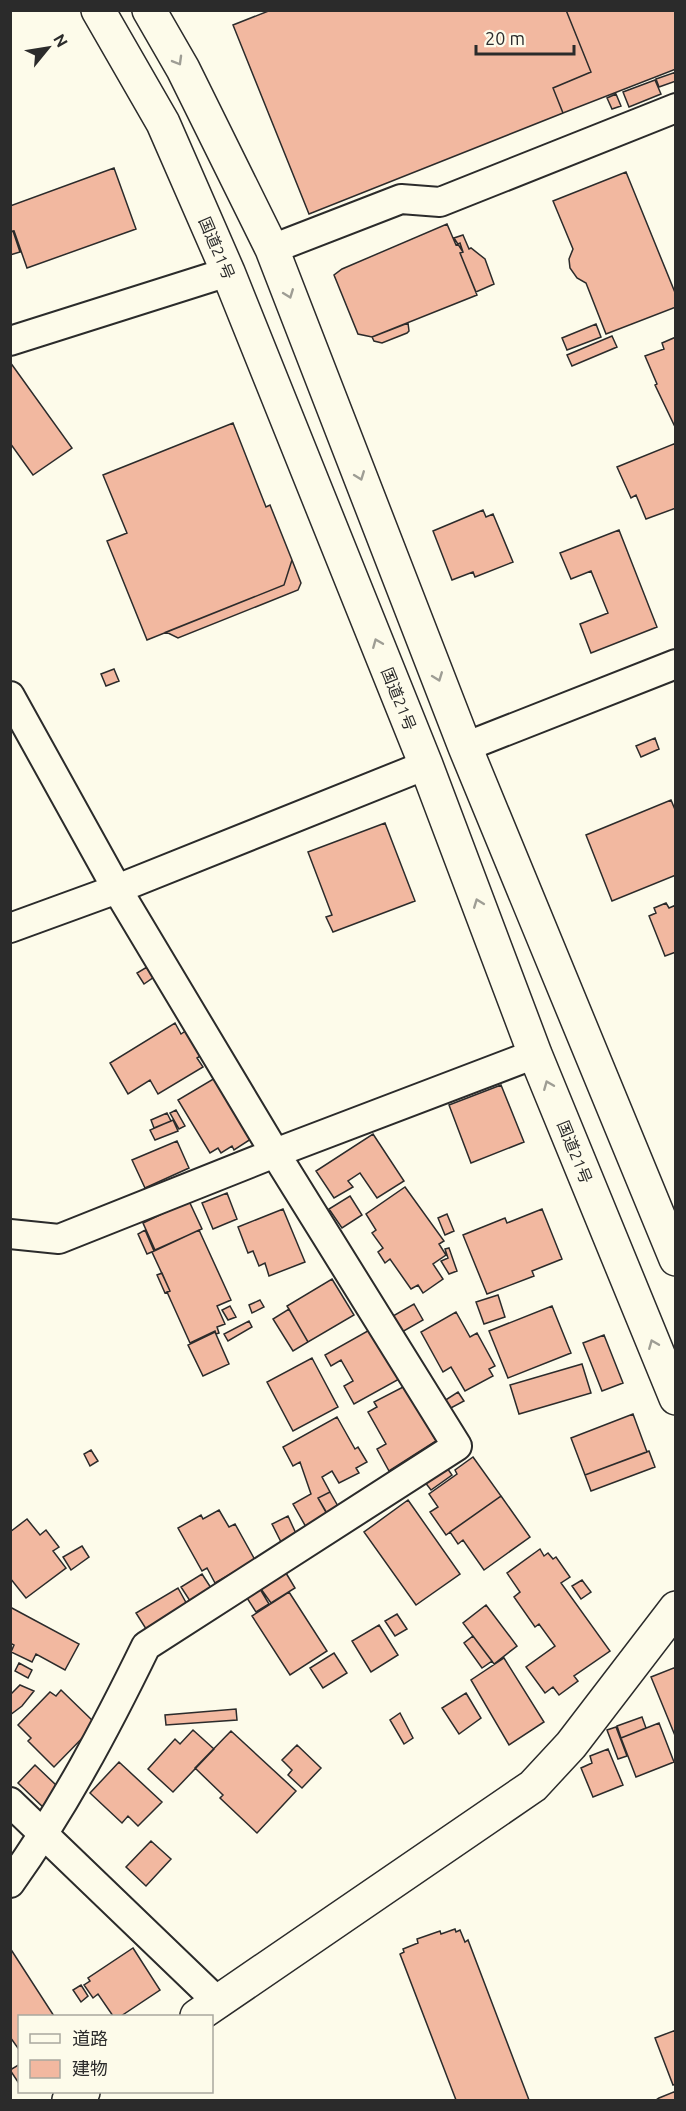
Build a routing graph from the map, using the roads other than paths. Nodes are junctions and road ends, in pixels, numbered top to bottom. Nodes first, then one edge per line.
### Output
1 (98, 10) edge
2 (149, 10) edge
3 (675, 108) edge
4 (272, 249) junction
5 (228, 272) junction
6 (10, 341) edge
7 (675, 664) edge
8 (10, 696) edge
9 (465, 747) junction
10 (426, 765) junction
11 (117, 889) junction
12 (10, 928) edge
13 (535, 1054) junction
14 (274, 1153) junction
15 (10, 1234) edge
16 (675, 1259) edge
17 (675, 1398) edge
18 (675, 1608) edge
19 (10, 1802) edge
20 (44, 1837) junction
21 (10, 1883) edge
22 (208, 2009) edge

1 - 5 main road, 国道21号
2 -> 4 main road
3 - 4 street
4 -> 9 main road
5 - 6 street
10 -> 5 main road, 国道21号
7 - 9 street
8 - 11 street
9 - 16 main road
10 - 11 street
13 -> 10 main road, 国道21号
11 - 12 street
11 - 14 street
13 - 14 street
17 -> 13 main road, 国道21号
14 - 15 street
14 - 20 street
18 - 22 main road
19 - 20 street
20 - 21 street
20 - 22 street

